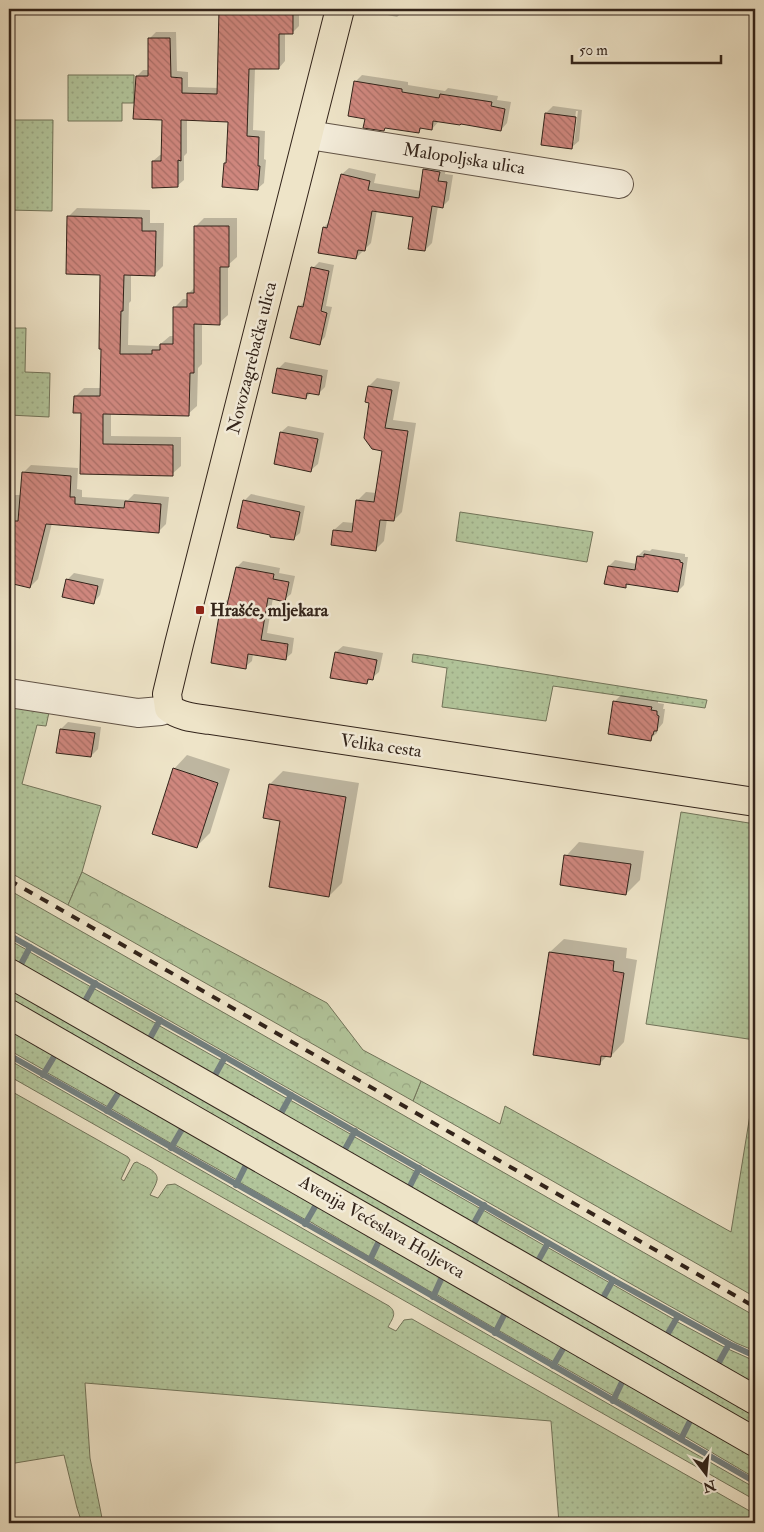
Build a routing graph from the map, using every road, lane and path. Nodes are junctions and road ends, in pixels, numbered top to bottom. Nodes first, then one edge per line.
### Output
1 (340, 9) edge
2 (310, 135) junction
3 (619, 184) dead end
4 (9, 693) edge
5 (169, 708) junction
6 (755, 802) edge
7 (9, 973) edge
8 (9, 1014) edge
9 (755, 1400) edge
10 (755, 1442) edge

1 - 2 main road, Novozagrebačka ulica
2 - 3 street, Malopoljska ulica
2 - 5 main road, Novozagrebačka ulica
4 - 5 street
5 - 6 main road, Velika cesta
7 - 9 main road, Avenija Većeslava Holjevca
8 - 10 main road, Avenija Većeslava Holjevca

